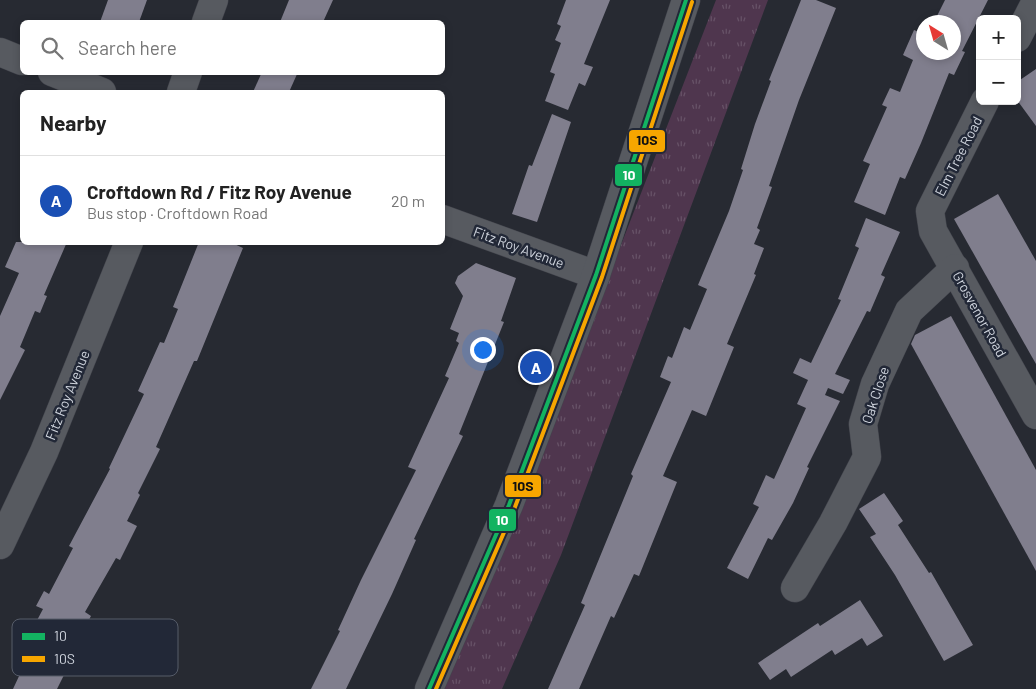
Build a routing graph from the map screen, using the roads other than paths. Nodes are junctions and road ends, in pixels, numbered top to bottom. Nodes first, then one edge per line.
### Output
1 (214, 0) edge
2 (686, 0) edge
3 (1035, 5) edge
4 (207, 20) edge
5 (1021, 31) edge
6 (0, 52) edge
7 (20, 60) edge
8 (60, 75) edge
9 (187, 75) edge
10 (97, 90) edge
11 (182, 90) edge
12 (983, 105) edge
13 (930, 211) joint
14 (445, 220) edge
15 (128, 245) edge
16 (955, 268) junction
17 (596, 275) junction
18 (1036, 415) edge
19 (0, 545) edge
20 (795, 588) dead end
21 (429, 689) edge

1 - 4 street
2 - 17 street
3 - 5 street
6 - 7 street
8 - 10 street
9 - 11 street
12 - 13 street, Elm Tree Road
13 - 16 street, Grosvenor Road
14 - 17 street, Fitz Roy Avenue
15 - 19 street, Fitz Roy Avenue
16 - 18 street, Grosvenor Road
16 - 20 street, Oak Close
17 - 21 street

